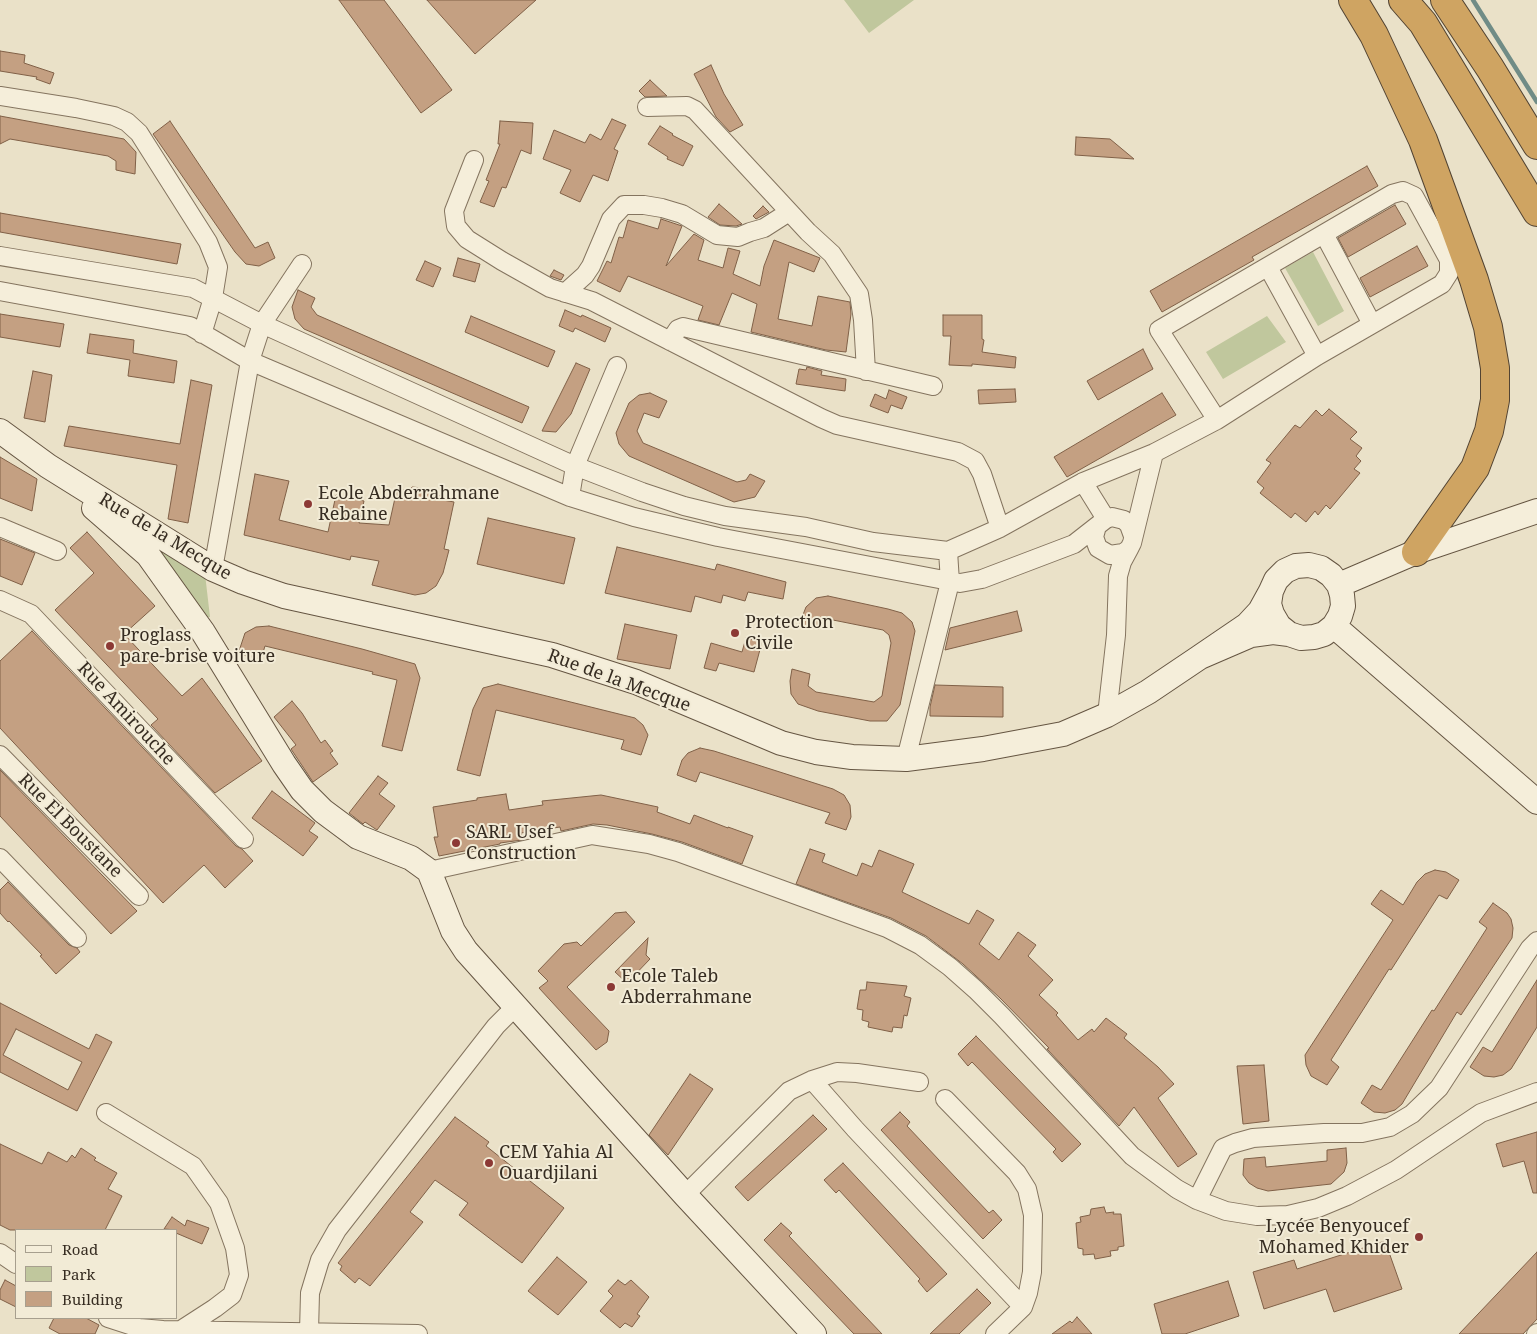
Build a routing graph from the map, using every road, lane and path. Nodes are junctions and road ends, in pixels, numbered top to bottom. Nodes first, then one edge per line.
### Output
1 (1353, 0) edge
2 (1404, 0) edge
3 (1445, 0) edge
4 (1462, 0) edge
5 (0, 96) edge
6 (647, 108) dead end
7 (1537, 121) edge
8 (1537, 145) edge
9 (474, 160) dead end
10 (789, 212) junction
11 (1537, 212) edge
12 (1324, 234) junction
13 (0, 256) edge
14 (302, 264) dead end
15 (1268, 267) junction
16 (0, 291) edge
17 (565, 292) junction
18 (212, 298) junction
19 (262, 324) junction
20 (1372, 324) junction
21 (202, 334) junction
22 (670, 341) junction
23 (1317, 356) junction
24 (250, 361) junction
25 (617, 366) dead end
26 (866, 371) junction
27 (933, 386) dead end
28 (1217, 420) junction
29 (0, 431) edge
30 (1154, 453) junction
31 (48, 466) junction
32 (575, 466) junction
33 (1084, 482) junction
34 (570, 497) junction
35 (1537, 511) edge
36 (1102, 522) junction
37 (0, 527) edge
38 (806, 527) junction
39 (1000, 528) junction
40 (1131, 543) junction
41 (1074, 544) junction
42 (1101, 551) junction
43 (57, 552) dead end
44 (948, 552) junction
45 (1416, 552) junction
46 (800, 554) junction
47 (214, 569) junction
48 (1118, 576) junction
49 (950, 582) junction
50 (1339, 585) junction
51 (1271, 591) junction
52 (0, 600) edge
53 (1334, 626) junction
54 (1289, 634) junction
55 (1200, 657) junction
56 (1107, 714) junction
57 (0, 755) edge
58 (906, 759) junction
59 (1537, 802) edge
60 (244, 838) dead end
61 (0, 858) edge
62 (429, 871) junction
63 (139, 896) dead end
64 (77, 938) dead end
65 (1537, 941) edge
66 (516, 1006) junction
67 (812, 1080) junction
68 (919, 1082) dead end
69 (1537, 1092) edge
70 (945, 1099) dead end
71 (106, 1113) dead end
72 (685, 1195) junction
73 (1196, 1200) junction
74 (0, 1254) edge
75 (15, 1263) edge
76 (1023, 1307) junction
77 (111, 1319) edge
78 (181, 1330) junction
79 (309, 1332) junction
80 (418, 1334) edge
81 (814, 1334) edge
82 (995, 1334) edge

1 - 45 highway
2 - 11 highway
3 - 8 highway
4 - 7 highway
5 - 18 street
6 - 10 street
9 - 17 street
10 - 17 street
10 - 26 street
12 - 15 street
12 - 20 street
12 - 20 street
13 - 18 street
14 - 19 street
15 - 23 street
15 - 28 street
16 - 21 street
17 - 22 street
18 - 19 street
18 - 21 street
19 - 24 street
19 - 32 street
20 - 23 street
21 - 24 street
22 - 26 street
22 - 39 street
23 - 28 street
24 - 34 street
24 - 47 street
25 - 32 street
26 - 27 street
28 - 30 street
29 - 31 street, Rue de la Mecque
30 - 33 street
30 - 40 street
31 - 47 street, Rue de la Mecque
31 - 62 street
32 - 34 street
32 - 38 street
33 - 36 street
33 - 39 street
34 - 46 street
35 - 45 street
36 - 40 street
36 - 41 street
36 - 42 street
37 - 43 street
38 - 44 street
38 - 46 street
39 - 44 street
40 - 42 street
40 - 48 street
41 - 42 street
41 - 49 street
42 - 48 street
44 - 49 street
45 - 50 street
46 - 49 street
47 - 58 street, Rue de la Mecque
48 - 56 street
49 - 58 street
50 - 51 street
50 - 53 street
51 - 54 street
51 - 55 street
52 - 60 street, Rue Amirouche
53 - 54 street
53 - 59 street
54 - 55 street
55 - 56 street, Rue de la Mecque
56 - 58 street, Rue de la Mecque
57 - 63 street, Rue El Boustane
61 - 64 street
62 - 66 street
62 - 73 street
65 - 73 street
66 - 72 street
66 - 79 street
67 - 68 street
67 - 72 street
67 - 76 street
69 - 73 street
70 - 76 street
71 - 78 street
72 - 81 street
74 - 75 street
76 - 82 street
77 - 78 street
78 - 79 street
79 - 80 street

